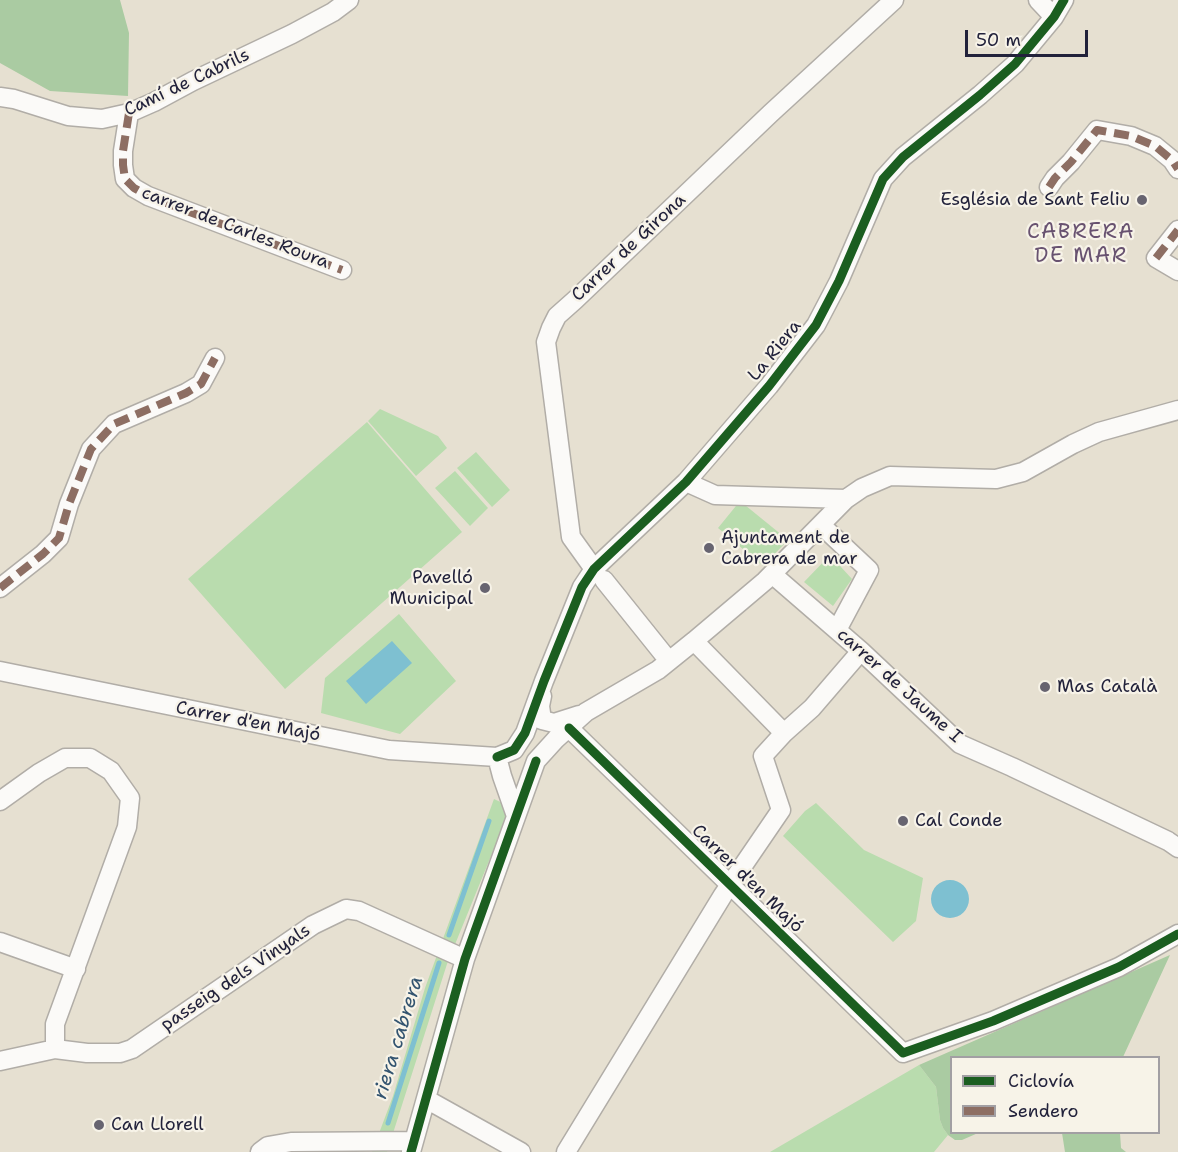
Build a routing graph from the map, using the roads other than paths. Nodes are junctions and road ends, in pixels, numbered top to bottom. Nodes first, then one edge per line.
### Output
1 (349, 0) edge
2 (894, 0) edge
3 (1038, 0) edge
4 (1064, 0) edge
5 (1054, 17) junction
6 (7, 98) edge
7 (129, 113) junction
8 (1178, 169) edge
9 (1049, 187) dead end
10 (1178, 230) edge
11 (342, 270) dead end
12 (1178, 271) edge
13 (215, 357) dead end
14 (1178, 410) edge
15 (686, 482) junction
16 (846, 499) junction
17 (821, 525) junction
18 (772, 574) junction
19 (599, 575) junction
20 (0, 588) edge
21 (837, 630) junction
22 (694, 641) junction
23 (861, 651) junction
24 (669, 661) junction
25 (0, 671) edge
26 (544, 681) junction
27 (586, 712) junction
28 (568, 728) junction
29 (525, 733) junction
30 (784, 733) junction
31 (497, 757) junction
32 (536, 761) junction
33 (502, 777) junction
34 (527, 785) junction
35 (0, 801) edge
36 (516, 816) junction
37 (1173, 844) edge
38 (729, 886) junction
39 (1178, 934) edge
40 (0, 942) edge
41 (460, 957) junction
42 (76, 969) junction
43 (55, 1048) junction
44 (0, 1061) edge
45 (426, 1099) junction
46 (413, 1147) edge
47 (260, 1152) edge
48 (521, 1152) edge
49 (566, 1152) edge

1 - 7 street, Camí de Cabrils
2 - 19 street, Carrer de Girona
3 - 5 street
4 - 5 street, La Riera
5 - 15 street, La Riera
6 - 7 street, Camí de Cabrils
7 - 11 street, carrer de Carles Roura
8 - 9 street
10 - 12 street
13 - 20 street
14 - 16 street
15 - 16 street
15 - 19 street, La Riera
16 - 17 street
17 - 18 street
17 - 21 street
18 - 21 street, carrer de Jaume I
18 - 22 street
19 - 24 street, Carrer de Girona
19 - 26 street, La Riera
21 - 23 street, carrer de Jaume I
22 - 24 street
22 - 30 street
23 - 30 street
23 - 37 street, carrer de Jaume I
24 - 27 street
25 - 31 street, Carrer d'en Majó
26 - 27 street
26 - 29 street, La Riera
27 - 28 street
28 - 32 street
28 - 38 street, Carrer d'en Majó
29 - 31 street
29 - 32 street
30 - 38 street
31 - 33 street
32 - 34 street
33 - 34 street
33 - 36 street
34 - 36 street
35 - 42 street
36 - 41 street
38 - 39 street, Carrer d'en Majó
38 - 49 street
40 - 42 street
41 - 43 street, passeig dels Vinyals
41 - 45 street
42 - 43 street
43 - 44 street, passeig dels Vinyals
45 - 46 street
45 - 48 street
46 - 47 street

